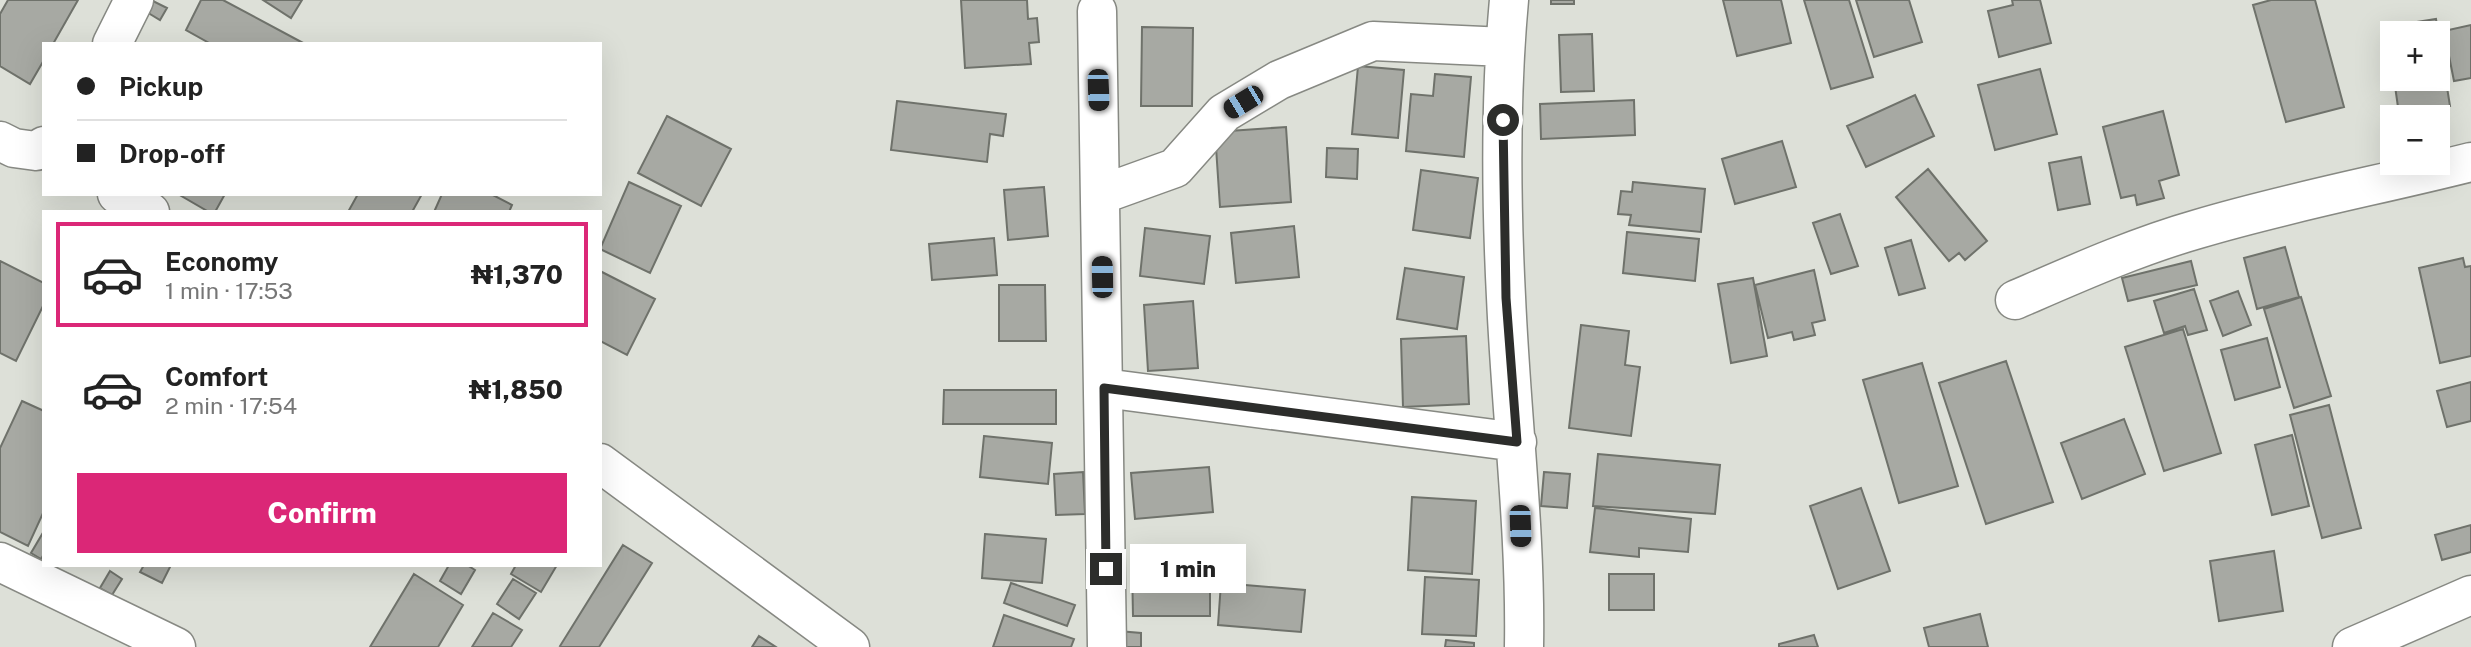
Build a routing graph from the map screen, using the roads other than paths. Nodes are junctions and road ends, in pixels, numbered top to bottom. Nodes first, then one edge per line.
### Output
1 (134, 0) edge
2 (1509, 0) edge
3 (1097, 11) dead end
4 (113, 42) edge
5 (1505, 47) junction
6 (0, 141) edge
7 (41, 151) edge
8 (2471, 162) edge
9 (1100, 195) junction
10 (121, 196) edge
11 (146, 210) edge
12 (2015, 300) dead end
13 (1104, 388) junction
14 (1517, 442) junction
15 (602, 464) edge
16 (0, 562) edge
17 (2471, 596) edge
18 (176, 647) edge
19 (850, 647) edge
20 (1107, 647) edge
21 (1524, 647) edge
22 (2352, 647) edge

1 - 4 street
2 - 5 street
3 - 9 street
5 - 9 street
5 - 14 street
6 - 7 street
8 - 12 street
9 - 13 street
10 - 11 street
13 - 14 street
13 - 20 street
14 - 21 street
15 - 19 street
16 - 18 street
17 - 22 street

